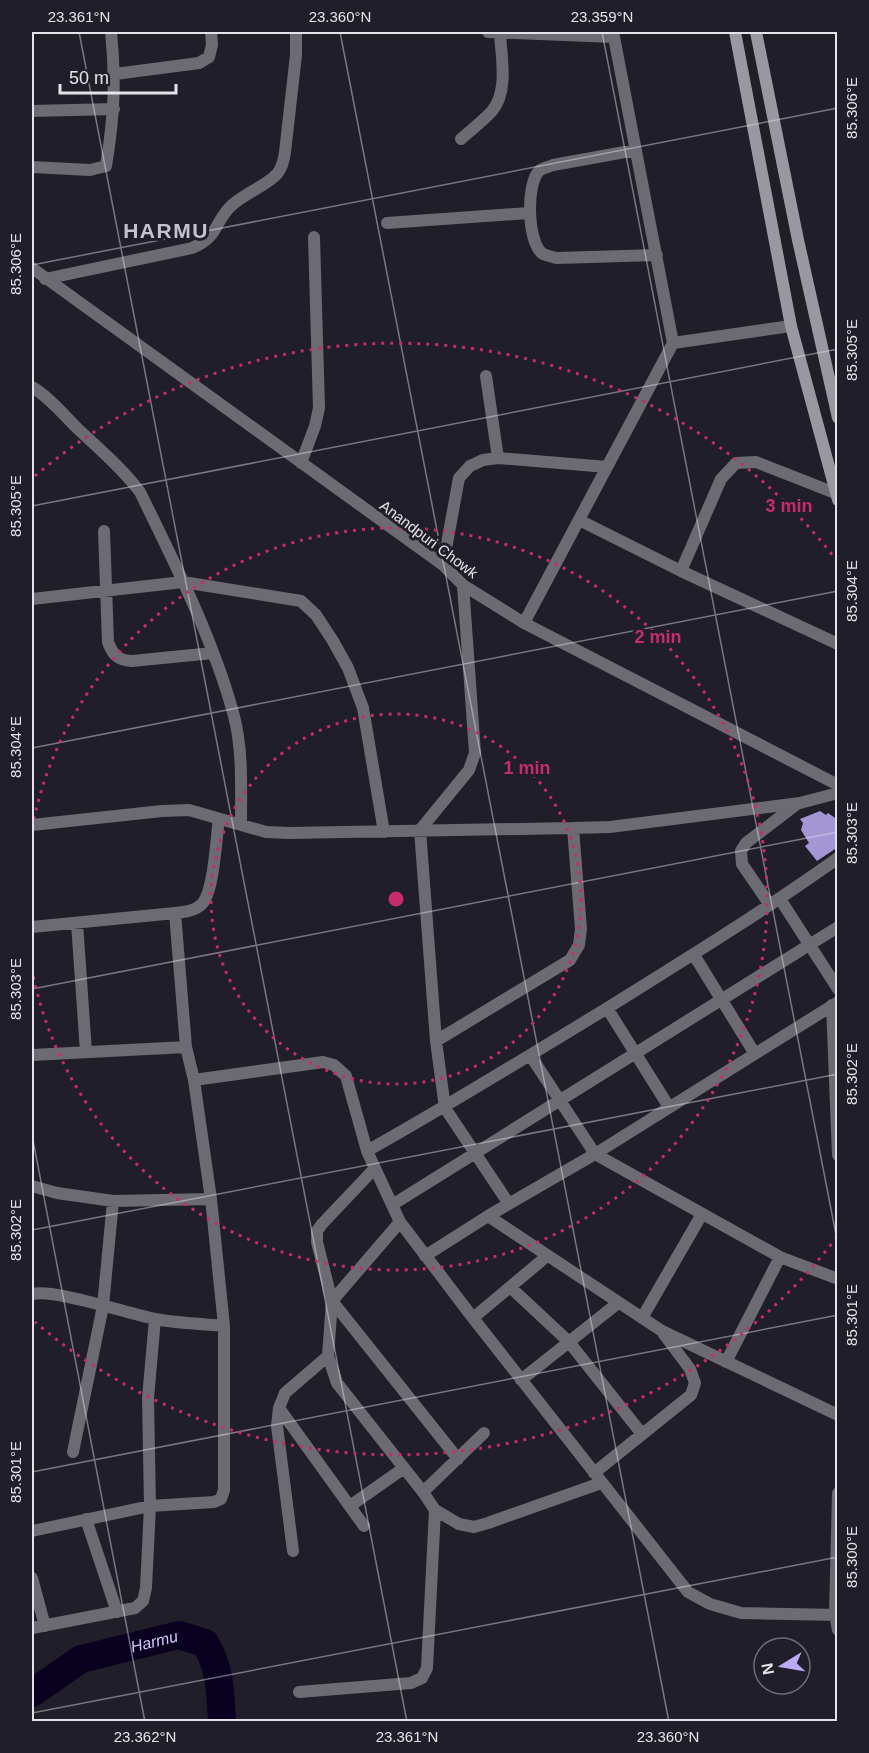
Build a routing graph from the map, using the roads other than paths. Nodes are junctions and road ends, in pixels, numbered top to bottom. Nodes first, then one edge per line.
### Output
1 (111, 32) edge
2 (212, 32) edge
3 (296, 32) edge
4 (494, 32) edge
5 (735, 32) edge
6 (756, 32) edge
7 (614, 34) edge
8 (115, 74) junction
9 (114, 109) junction
10 (32, 111) edge
11 (461, 139) dead end
12 (636, 150) junction
13 (32, 167) edge
14 (529, 213) junction
15 (387, 223) dead end
16 (314, 237) dead end
17 (657, 255) junction
18 (32, 268) edge
19 (45, 279) junction
20 (791, 326) junction
21 (674, 343) junction
22 (486, 376) dead end
23 (32, 387) edge
24 (837, 418) edge
25 (498, 458) junction
26 (301, 463) junction
27 (607, 467) junction
28 (836, 496) edge
29 (579, 520) junction
30 (104, 531) dead end
31 (443, 565) junction
32 (681, 571) junction
33 (183, 582) junction
34 (463, 585) junction
35 (106, 590) junction
36 (32, 599) edge
37 (524, 623) junction
38 (837, 644) edge
39 (213, 653) junction
40 (837, 785) edge
41 (837, 793) edge
42 (800, 803) junction
43 (219, 819) junction
44 (32, 825) edge
45 (241, 825) junction
46 (573, 828) junction
47 (420, 830) junction
48 (384, 832) junction
49 (837, 858) edge
50 (775, 902) junction
51 (175, 913) junction
52 (77, 923) junction
53 (32, 927) edge
54 (837, 927) edge
55 (809, 945) junction
56 (694, 955) junction
57 (837, 989) edge
58 (722, 999) junction
59 (835, 1004) edge
60 (608, 1008) junction
61 (436, 1041) junction
62 (186, 1047) junction
63 (86, 1052) junction
64 (636, 1053) junction
65 (755, 1054) junction
66 (32, 1055) edge
67 (530, 1055) junction
68 (195, 1080) junction
69 (560, 1101) junction
70 (669, 1107) junction
71 (445, 1108) junction
72 (367, 1151) junction
73 (475, 1154) junction
74 (595, 1154) junction
75 (837, 1155) edge
76 (375, 1168) junction
77 (32, 1186) edge
78 (211, 1199) junction
79 (113, 1201) junction
80 (509, 1204) junction
81 (393, 1205) junction
82 (702, 1214) junction
83 (488, 1216) junction
84 (400, 1222) junction
85 (425, 1256) junction
86 (547, 1256) junction
87 (780, 1257) junction
88 (837, 1279) edge
89 (510, 1287) junction
90 (32, 1294) edge
91 (332, 1301) junction
92 (618, 1303) junction
93 (103, 1306) junction
94 (473, 1318) junction
95 (642, 1318) junction
96 (155, 1319) junction
97 (224, 1326) junction
98 (662, 1331) junction
99 (569, 1342) junction
100 (328, 1356) junction
101 (726, 1362) junction
102 (521, 1380) junction
103 (279, 1408) junction
104 (837, 1415) edge
105 (484, 1433) dead end
106 (642, 1434) junction
107 (73, 1452) dead end
108 (458, 1459) junction
109 (404, 1468) junction
110 (597, 1478) junction
111 (423, 1492) junction
112 (837, 1493) edge
113 (150, 1506) junction
114 (350, 1506) junction
115 (435, 1510) junction
116 (86, 1519) junction
117 (364, 1526) dead end
118 (32, 1531) edge
119 (293, 1551) dead end
120 (32, 1578) edge
121 (117, 1612) junction
122 (836, 1615) edge
123 (45, 1626) junction
124 (32, 1628) edge
125 (837, 1630) edge
126 (299, 1692) dead end

1 - 8 street
2 - 8 street
3 - 19 street
4 - 7 street
4 - 11 street
5 - 20 main road
6 - 24 main road
7 - 12 street
8 - 9 street
9 - 10 street
9 - 13 street
12 - 14 street
12 - 17 street
14 - 15 street
14 - 17 street
16 - 26 street
17 - 21 street
18 - 19 street, Anandpuri Chowk
19 - 26 street, Anandpuri Chowk
20 - 21 street
20 - 28 main road
21 - 27 street
22 - 25 street
23 - 33 street
25 - 27 street
25 - 31 street
26 - 31 street, Anandpuri Chowk
27 - 29 street
28 - 32 street
29 - 32 street
29 - 37 street
30 - 35 street
31 - 34 street, Anandpuri Chowk
32 - 38 street
33 - 35 street
33 - 39 street
33 - 48 street
34 - 37 street, Anandpuri Chowk
34 - 47 street
35 - 36 street
35 - 39 street
37 - 40 street, Anandpuri Chowk
39 - 45 street
41 - 42 street
42 - 46 street
42 - 50 street
43 - 44 street
43 - 45 street
43 - 51 street
45 - 48 street
46 - 47 street
46 - 61 street
47 - 48 street
47 - 61 street
49 - 50 street
50 - 55 street
50 - 56 street
51 - 52 street
51 - 62 street
52 - 53 street
52 - 63 street
54 - 55 street
55 - 57 street
55 - 58 street
56 - 58 street
56 - 60 street
58 - 64 street
58 - 65 street
59 - 65 street
59 - 75 street
60 - 64 street
60 - 67 street
61 - 71 street
62 - 63 street
62 - 68 street
63 - 66 street
64 - 69 street
64 - 70 street
65 - 70 street
67 - 69 street
67 - 71 street
68 - 72 street
68 - 78 street
69 - 73 street
69 - 74 street
70 - 74 street
71 - 72 street
71 - 73 street
72 - 76 street
73 - 80 street
73 - 81 street
74 - 80 street
74 - 82 street
76 - 81 street
76 - 91 street
77 - 79 street
78 - 79 street
78 - 97 street
79 - 93 street
80 - 83 street
81 - 84 street
82 - 87 street
82 - 95 street
83 - 85 street
83 - 86 street
84 - 85 street
84 - 91 street
85 - 94 street
86 - 89 street
86 - 92 street
87 - 88 street
87 - 101 street
89 - 94 street
89 - 99 street
90 - 93 street
91 - 100 street
91 - 108 street
92 - 95 street
92 - 99 street
93 - 96 street
93 - 107 street
94 - 102 street
95 - 98 street
96 - 97 street
96 - 113 street
97 - 113 street
98 - 101 street
98 - 106 street
99 - 102 street
99 - 106 street
100 - 103 street
100 - 109 street
101 - 104 street
102 - 110 street
103 - 114 street
103 - 119 street
105 - 108 street
106 - 110 street
108 - 111 street
109 - 111 street
109 - 114 street
110 - 115 street
110 - 122 street
111 - 115 street
112 - 122 street
113 - 116 street
113 - 121 street
114 - 117 street
115 - 126 street
116 - 118 street
116 - 121 street
120 - 123 street
121 - 123 street
122 - 125 street
123 - 124 street

